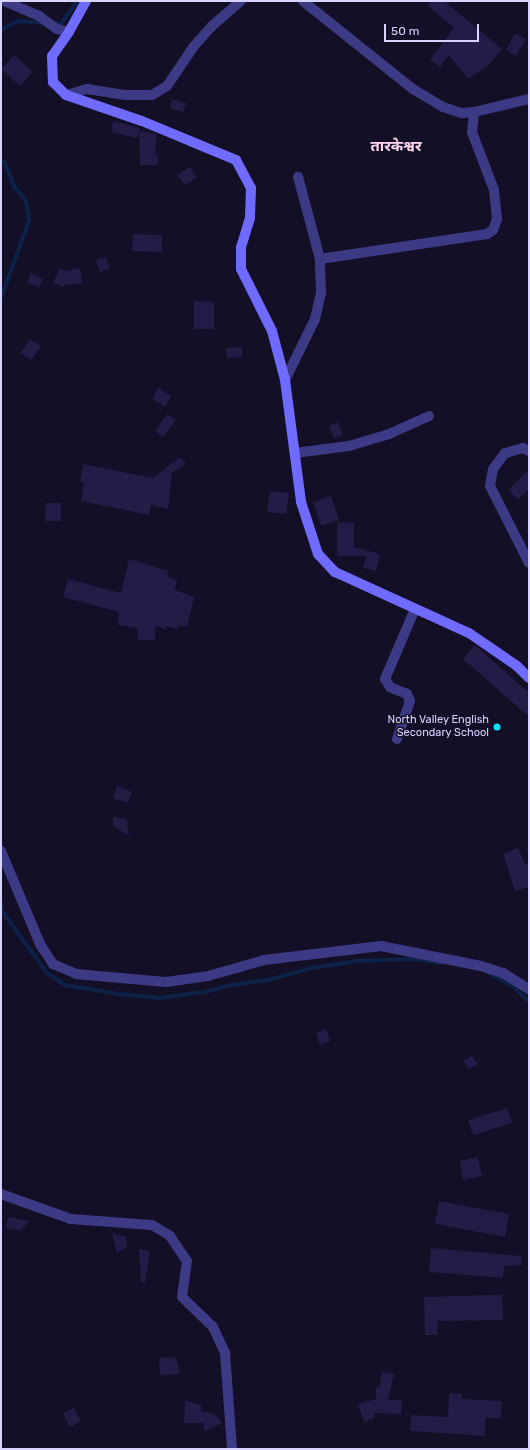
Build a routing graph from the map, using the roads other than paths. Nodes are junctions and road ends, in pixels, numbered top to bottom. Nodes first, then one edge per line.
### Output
1 (4, 1) edge
2 (86, 1) edge
3 (241, 1) edge
4 (303, 1) edge
5 (69, 32) junction
6 (66, 95) junction
7 (529, 99) edge
8 (474, 112) junction
9 (298, 178) dead end
10 (320, 259) junction
11 (285, 380) junction
12 (429, 416) dead end
13 (529, 451) edge
14 (294, 453) junction
15 (529, 563) edge
16 (415, 608) junction
17 (529, 678) edge
18 (397, 739) dead end
19 (1, 851) edge
20 (529, 989) edge
21 (1, 1194) edge
22 (232, 1449) edge

1 - 5 street
2 - 5 street
3 - 6 street
4 - 8 street
5 - 6 street
6 - 11 street
7 - 8 street
8 - 10 street
9 - 10 street
10 - 11 street
11 - 14 street
12 - 14 street
13 - 15 street
14 - 16 street
16 - 17 street
16 - 18 street
19 - 20 street
21 - 22 street

